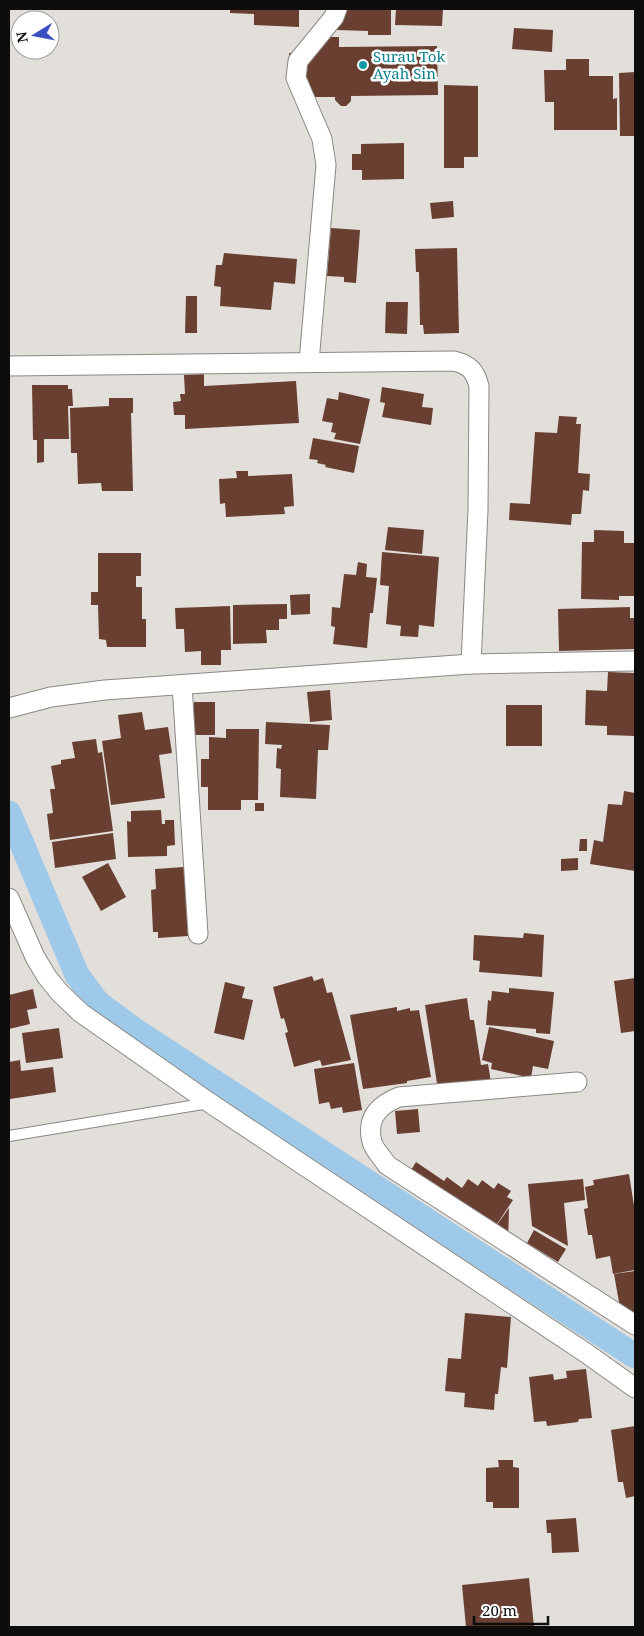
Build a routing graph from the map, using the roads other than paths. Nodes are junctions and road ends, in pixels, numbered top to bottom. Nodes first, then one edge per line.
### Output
1 (337, 9) edge
2 (309, 362) junction
3 (9, 366) edge
4 (635, 660) edge
5 (472, 664) junction
6 (182, 685) junction
7 (13, 707) edge
8 (9, 898) edge
9 (198, 934) dead end
10 (577, 1082) dead end
11 (210, 1103) junction
12 (9, 1136) edge
13 (635, 1325) edge
14 (635, 1388) edge

1 - 2 street
2 - 3 street
2 - 5 street
4 - 5 street
5 - 6 street
6 - 7 street
6 - 9 street
8 - 11 street
10 - 13 street
11 - 12 lane
11 - 14 street

